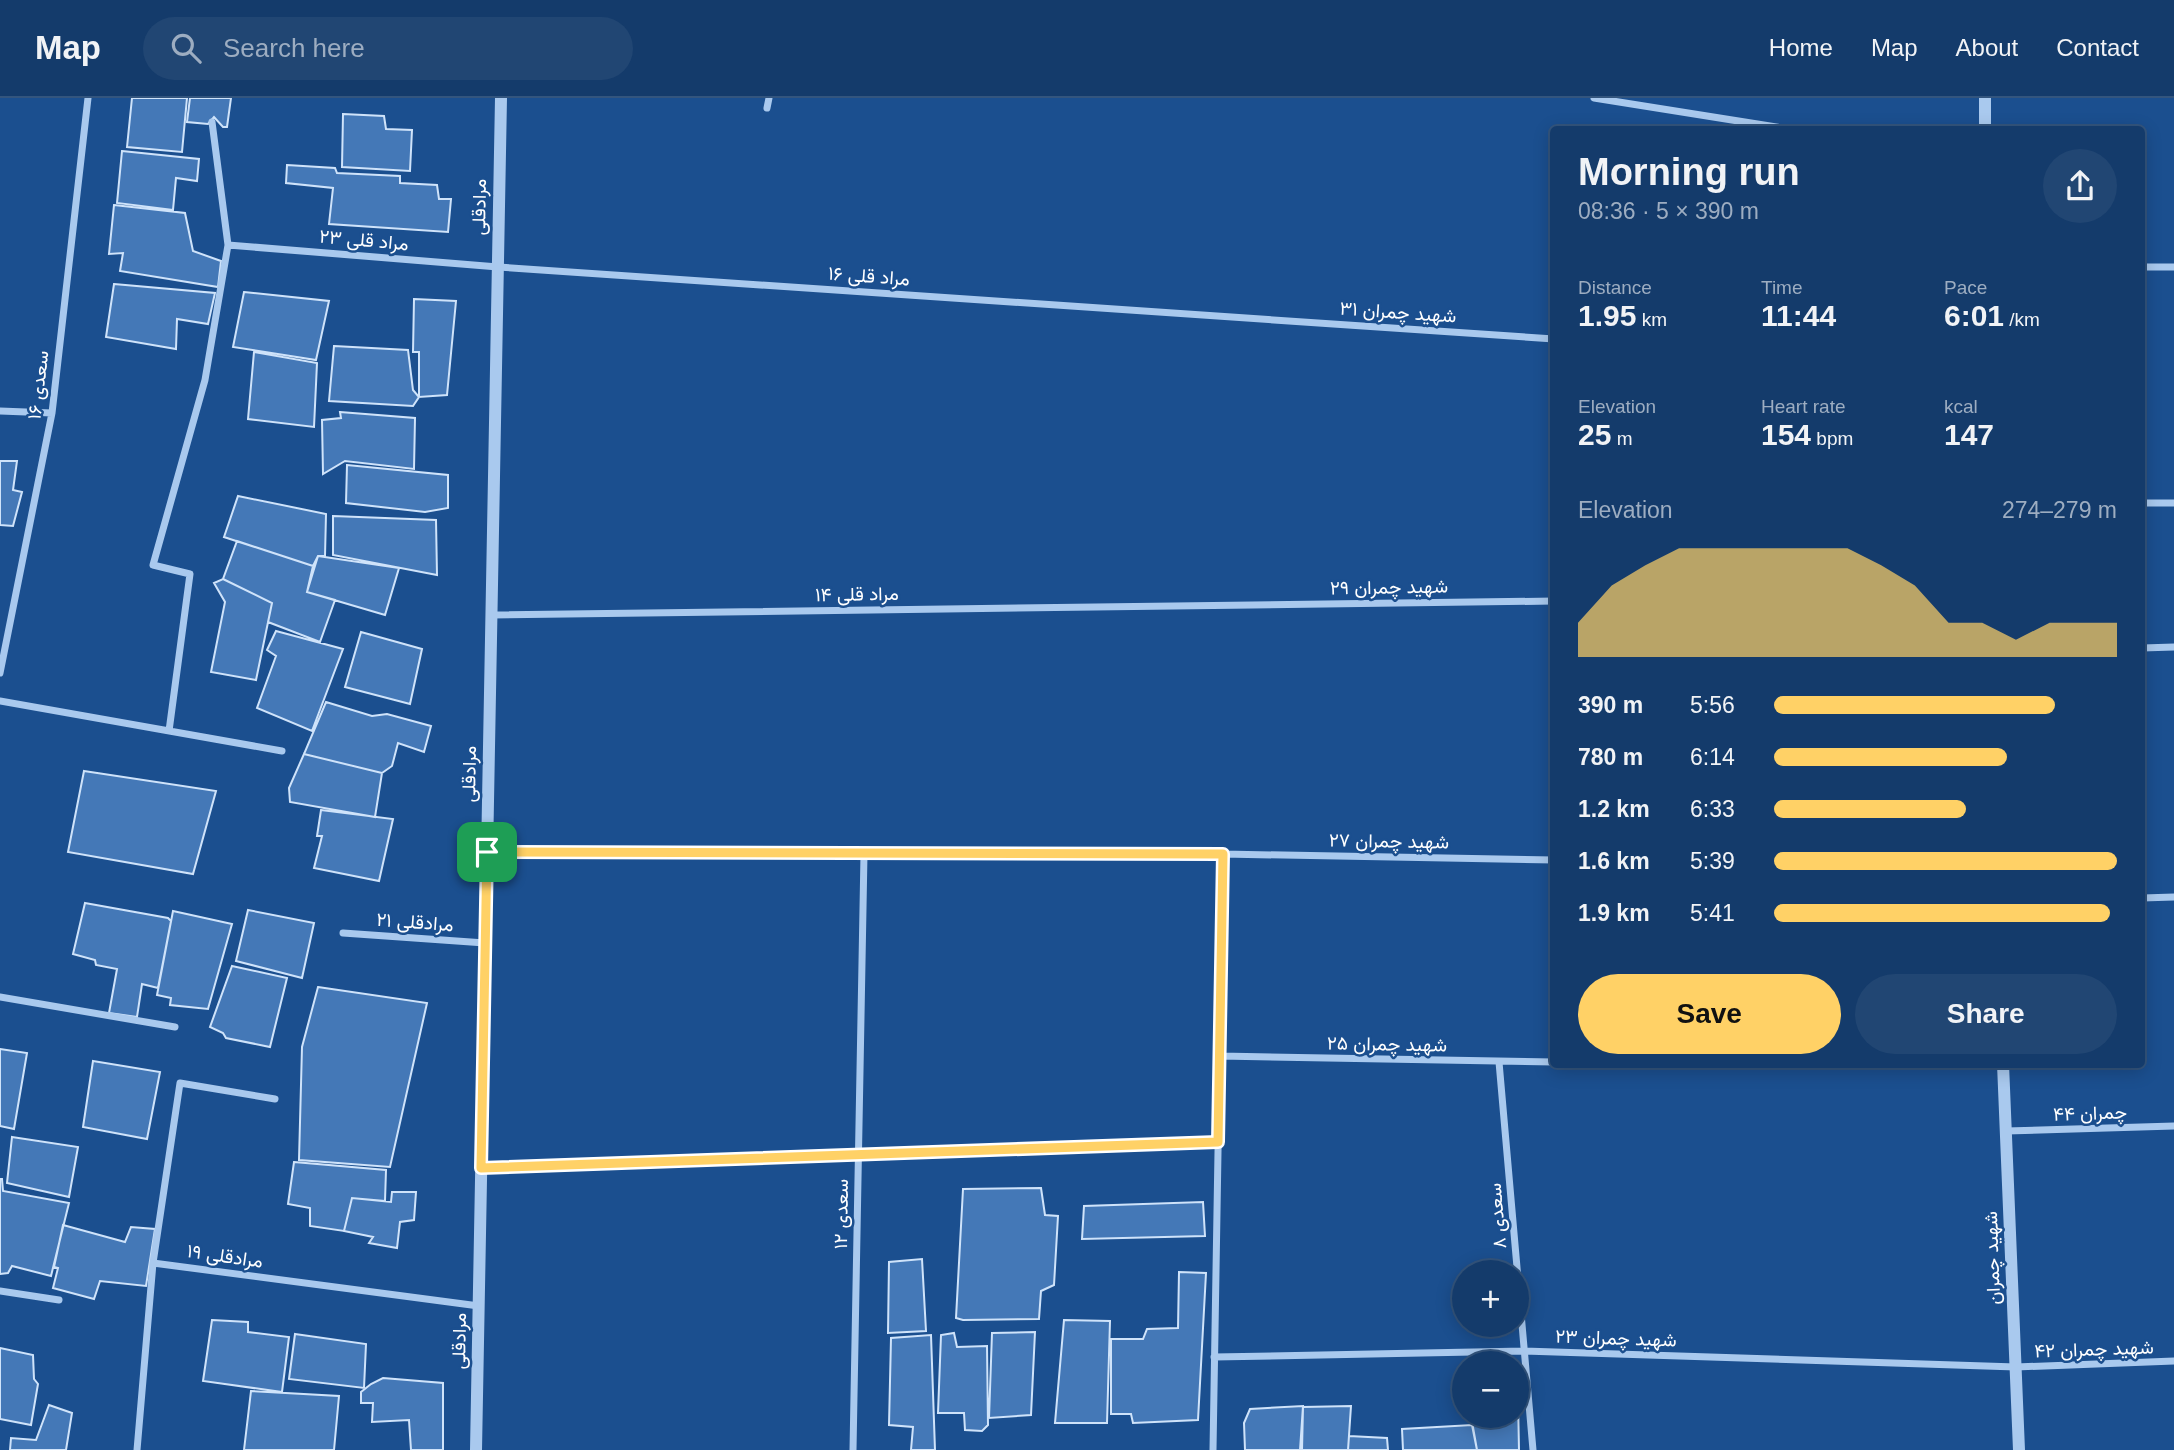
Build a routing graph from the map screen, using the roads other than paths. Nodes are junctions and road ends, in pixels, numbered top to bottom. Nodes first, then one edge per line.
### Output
1 (88, 98) edge
2 (501, 98) edge
3 (769, 98) edge
4 (1594, 98) edge
5 (1984, 98) edge
6 (767, 108) dead end
7 (212, 122) dead end
8 (1770, 126) edge
9 (1985, 126) edge
10 (228, 245) junction
11 (498, 267) junction
12 (2145, 267) edge
13 (2174, 267) edge
14 (1239, 317) joint
15 (1550, 339) edge
16 (0, 411) edge
17 (52, 413) junction
18 (2145, 503) edge
19 (2174, 503) edge
20 (1550, 601) edge
21 (1224, 605) joint
22 (491, 615) junction
23 (2174, 647) edge
24 (2145, 648) edge
25 (0, 673) edge
26 (0, 701) edge
27 (169, 731) junction
28 (282, 751) dead end
29 (487, 852) junction
30 (864, 854) junction
31 (1223, 854) junction
32 (1550, 860) edge
33 (2174, 897) edge
34 (2145, 898) edge
35 (343, 933) dead end
36 (485, 943) junction
37 (0, 997) edge
38 (175, 1027) dead end
39 (1220, 1056) junction
40 (1499, 1062) junction
41 (1550, 1062) edge
42 (2003, 1068) edge
43 (275, 1099) dead end
44 (2174, 1126) edge
45 (2006, 1131) junction
46 (1218, 1142) junction
47 (858, 1155) junction
48 (481, 1168) junction
49 (153, 1263) junction
50 (0, 1291) edge
51 (59, 1300) dead end
52 (479, 1306) junction
53 (1524, 1351) edge
54 (1529, 1351) edge
55 (1452, 1352) edge
56 (1214, 1357) junction
57 (2174, 1361) edge
58 (2016, 1367) junction
59 (1529, 1406) edge
60 (137, 1450) edge
61 (476, 1450) edge
62 (853, 1450) edge
63 (1213, 1450) edge
64 (1533, 1450) edge
65 (2019, 1450) edge

1 - 17 street, سعدی ۱۶
2 - 11 street, مرادقلی
3 - 6 street
4 - 8 street
5 - 9 street
7 - 10 street
10 - 11 street, مراد قلی ۲۳
10 - 27 street
11 - 14 street, مراد قلی ۱۶
11 - 22 street, مرادقلی
12 - 13 street
14 - 15 street, شهید چمران ۳۱
16 - 17 street
17 - 25 street, سعدی ۱۶
18 - 19 street
20 - 21 street, شهید چمران ۲۹
21 - 22 street, مراد قلی ۱۴
22 - 29 street, مرادقلی
23 - 24 street
26 - 27 street
27 - 28 street
29 - 30 street, شهید چمران ۲۷
29 - 36 street, مرادقلی
30 - 31 street, شهید چمران ۲۷
30 - 47 street, سعدی ۱۲
31 - 32 street, شهید چمران ۲۷
31 - 39 street
33 - 34 street
35 - 36 street, مرادقلی ۲۱
36 - 48 street, مرادقلی
37 - 38 street
39 - 40 street, شهید چمران ۲۵
39 - 46 street
40 - 41 street, شهید چمران ۲۵
40 - 53 street, سعدی ۸
42 - 45 street, شهید چمران
43 - 49 street
44 - 45 street, چمران ۴۴
45 - 58 street, شهید چمران
46 - 47 street
46 - 56 street
47 - 48 street
47 - 62 street, سعدی ۱۲
48 - 52 street, مرادقلی
49 - 52 street, مرادقلی ۱۹
49 - 60 street
50 - 51 street
52 - 61 street, مرادقلی
54 - 58 street, شهید چمران ۲۳
55 - 56 street, شهید چمران ۲۳
56 - 63 street
57 - 58 street, شهید چمران ۴۲
58 - 65 street, شهید چمران
59 - 64 street, سعدی ۸

